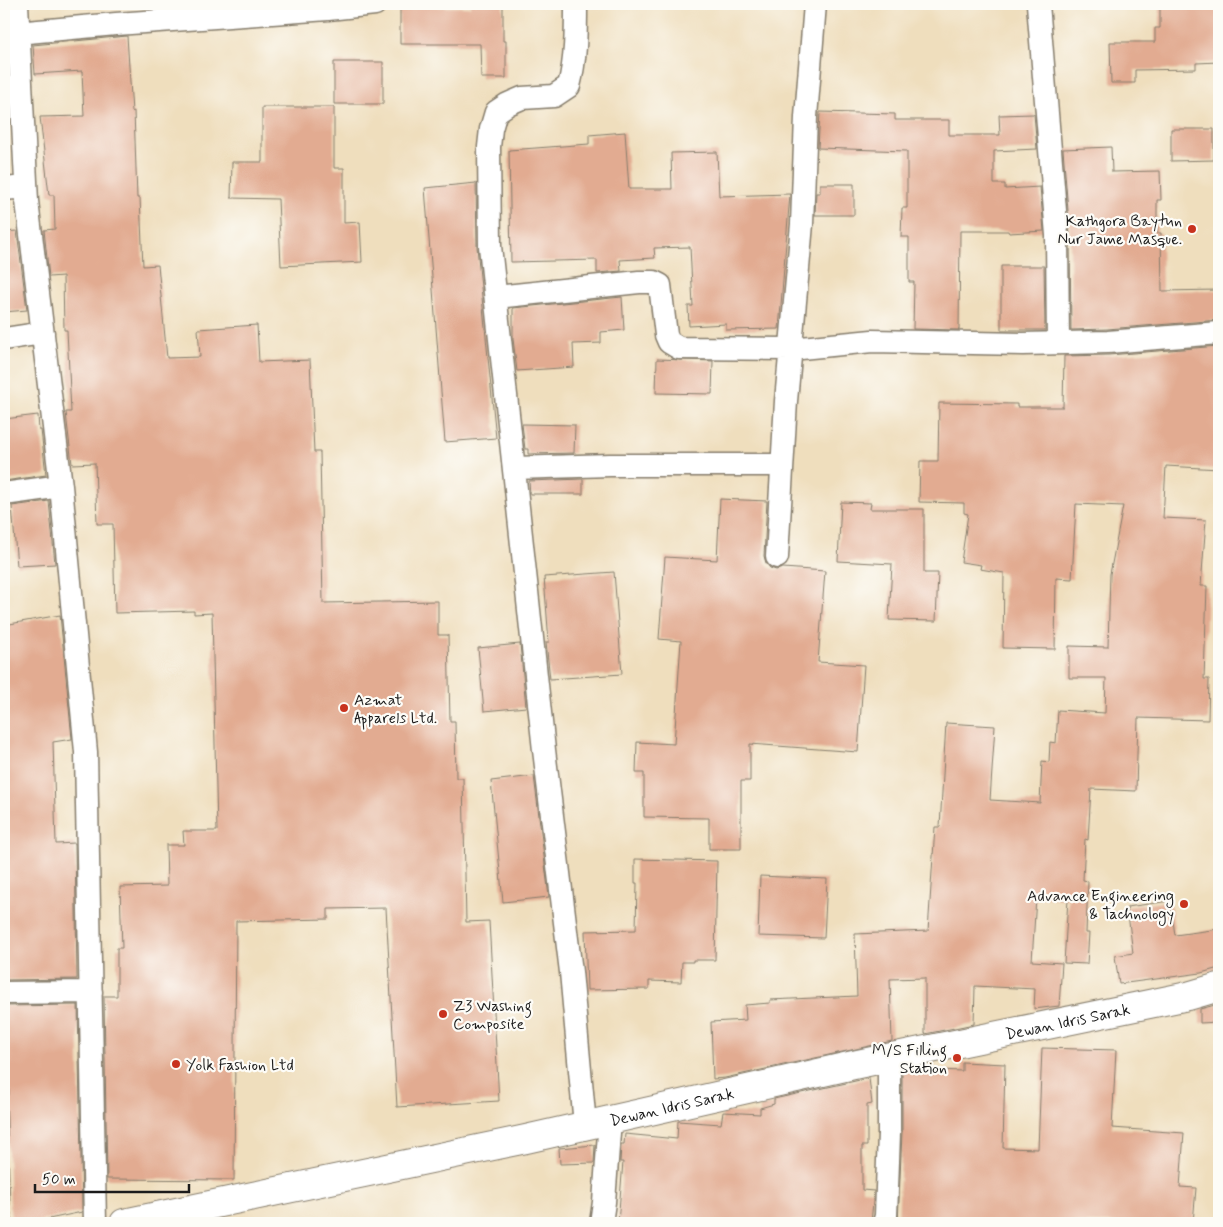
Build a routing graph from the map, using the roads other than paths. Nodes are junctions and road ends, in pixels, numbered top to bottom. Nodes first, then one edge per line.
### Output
1 (17, 4) edge
2 (375, 4) edge
3 (576, 4) edge
4 (815, 4) edge
5 (1038, 4) edge
6 (11, 33) edge
7 (26, 187) junction
8 (4, 190) edge
9 (496, 297) junction
10 (43, 333) junction
11 (1219, 333) edge
12 (4, 339) edge
13 (1058, 343) junction
14 (791, 349) junction
15 (782, 465) junction
16 (515, 468) junction
17 (62, 486) junction
18 (4, 494) edge
19 (777, 557) dead end
20 (1219, 987) edge
21 (91, 992) junction
22 (4, 994) edge
23 (888, 1058) junction
24 (597, 1122) junction
25 (95, 1223) edge
26 (124, 1223) edge
27 (601, 1223) edge
28 (884, 1223) edge

1 - 6 street
2 - 6 street
3 - 9 street
4 - 14 street
5 - 13 street
6 - 7 street
7 - 8 street
7 - 10 street
9 - 14 street
9 - 16 street
10 - 12 street
10 - 17 street
11 - 13 street
13 - 14 street
14 - 15 street
15 - 16 street
15 - 19 street
16 - 24 street
17 - 18 street
17 - 21 street
20 - 23 main road, Dewan Idris Sarak
21 - 22 street
21 - 25 street
23 - 24 main road, Dewan Idris Sarak
23 - 28 street
24 - 26 main road, Dewan Idris Sarak
24 - 27 street

